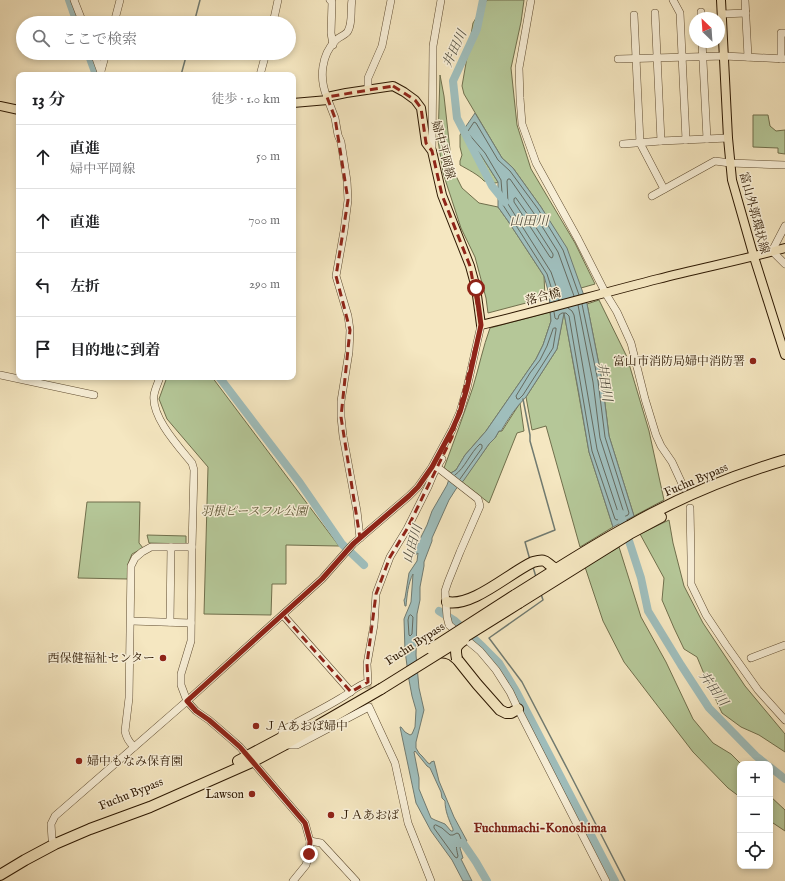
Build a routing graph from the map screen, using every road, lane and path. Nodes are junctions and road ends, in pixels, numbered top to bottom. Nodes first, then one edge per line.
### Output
1 (74, 0) edge
2 (120, 0) edge
3 (278, 0) edge
4 (330, 0) edge
5 (352, 0) edge
6 (391, 0) edge
7 (531, 0) edge
8 (673, 0) edge
9 (722, 0) edge
10 (745, 0) edge
11 (439, 1) edge
12 (722, 12) edge
13 (655, 13) dead end
14 (746, 13) junction
15 (725, 14) edge
16 (634, 15) dead end
17 (80, 16) edge
18 (116, 16) edge
19 (275, 16) edge
20 (785, 32) edge
21 (333, 45) junction
22 (702, 48) edge
23 (724, 48) edge
24 (682, 56) junction
25 (703, 56) junction
26 (724, 56) junction
27 (657, 57) junction
28 (748, 57) junction
29 (636, 58) junction
30 (618, 59) dead end
31 (783, 59) edge
32 (97, 60) edge
33 (105, 60) edge
34 (264, 60) edge
35 (102, 72) edge
36 (102, 72) edge
37 (261, 72) edge
38 (368, 90) junction
39 (327, 99) junction
40 (296, 103) edge
41 (0, 106) edge
42 (16, 109) edge
43 (728, 138) junction
44 (707, 139) junction
45 (686, 140) junction
46 (662, 141) junction
47 (640, 143) junction
48 (622, 144) dead end
49 (432, 151) junction
50 (730, 163) junction
51 (785, 165) edge
52 (664, 189) junction
53 (652, 196) dead end
54 (785, 226) edge
55 (785, 248) edge
56 (772, 251) junction
57 (754, 257) junction
58 (785, 264) edge
59 (606, 294) junction
60 (484, 325) junction
61 (783, 342) edge
62 (785, 355) edge
63 (0, 375) edge
64 (16, 378) edge
65 (24, 380) edge
66 (159, 380) edge
67 (94, 395) dead end
68 (452, 430) junction
69 (785, 460) edge
70 (785, 467) edge
71 (438, 468) junction
72 (684, 488) dead end
73 (675, 506) junction
74 (690, 508) dead end
75 (360, 538) junction
76 (171, 547) junction
77 (192, 547) junction
78 (533, 562) junction
79 (556, 569) junction
80 (515, 595) junction
81 (447, 605) junction
82 (283, 615) junction
83 (131, 621) junction
84 (490, 621) junction
85 (170, 622) junction
86 (191, 623) junction
87 (785, 645) edge
88 (439, 652) junction
89 (751, 658) dead end
90 (457, 659) junction
91 (381, 685) junction
92 (351, 692) junction
93 (187, 701) junction
94 (518, 709) junction
95 (785, 720) edge
96 (283, 742) junction
97 (134, 747) junction
98 (250, 759) junction
99 (310, 841) junction
100 (54, 842) junction
101 (0, 869) edge
102 (0, 875) edge
103 (293, 881) edge
104 (356, 881) edge
105 (431, 881) edge
106 (606, 881) edge

1 - 17 street
2 - 18 street
3 - 19 street
4 - 21 street
5 - 21 street
6 - 38 street
7 - 59 street
8 - 24 street
9 - 12 main road, 富山外郭環状線
10 - 14 street
11 - 49 street
13 - 27 street
14 - 15 street
14 - 28 street
16 - 29 street
20 - 31 street
21 - 39 street
22 - 25 street
23 - 26 main road, 富山外郭環状線
24 - 25 street
24 - 27 street
24 - 45 street
25 - 26 street
25 - 44 street
26 - 28 street
26 - 43 main road, 富山外郭環状線
27 - 29 street
27 - 46 street
28 - 31 street
29 - 30 street
29 - 47 street
32 - 35 street
33 - 36 street
34 - 37 street
38 - 39 main road, 婦中平岡線
38 - 49 main road, 婦中平岡線
39 - 40 main road, 婦中平岡線
39 - 75 street
41 - 42 main road
43 - 44 street
43 - 50 main road, 富山外郭環状線
44 - 45 street
45 - 46 street
46 - 47 street
47 - 48 street
47 - 52 street
49 - 60 main road, 婦中平岡線
50 - 51 street
50 - 52 street
50 - 57 main road, 富山外郭環状線
52 - 53 street
54 - 56 street
55 - 56 main road
56 - 57 main road
56 - 58 street
57 - 59 main road
57 - 61 main road, 富山外郭環状線
59 - 60 main road, 落合橋
59 - 72 street
60 - 68 street
61 - 62 main road, 富山外郭環状線
63 - 64 street
65 - 67 street
66 - 77 street
68 - 71 street
68 - 75 street
69 - 73 highway, Fuchu Bypass
70 - 73 highway, Fuchu Bypass
71 - 81 street
71 - 92 street
73 - 79 highway, Fuchu Bypass
73 - 84 highway, Fuchu Bypass, bridge
74 - 95 street
75 - 82 street
76 - 77 street
76 - 83 street
76 - 85 street
77 - 86 street
78 - 79 highway
78 - 80 highway
78 - 81 highway
79 - 80 highway, Fuchu Bypass
80 - 91 highway, Fuchu Bypass, bridge
81 - 94 street
82 - 92 street
82 - 93 street
83 - 85 street
83 - 97 street
84 - 88 highway, Fuchu Bypass, bridge
84 - 90 highway, bridge
85 - 86 street
86 - 93 street
87 - 89 street
88 - 90 highway, bridge
88 - 91 highway, Fuchu Bypass, bridge
90 - 94 highway
91 - 96 highway, Fuchu Bypass
92 - 96 street
93 - 97 street
93 - 98 street
94 - 106 street
96 - 98 highway, Fuchu Bypass
96 - 105 street
97 - 100 street
98 - 99 street
98 - 100 highway, Fuchu Bypass
99 - 103 street
99 - 104 street
100 - 101 highway
100 - 102 highway

